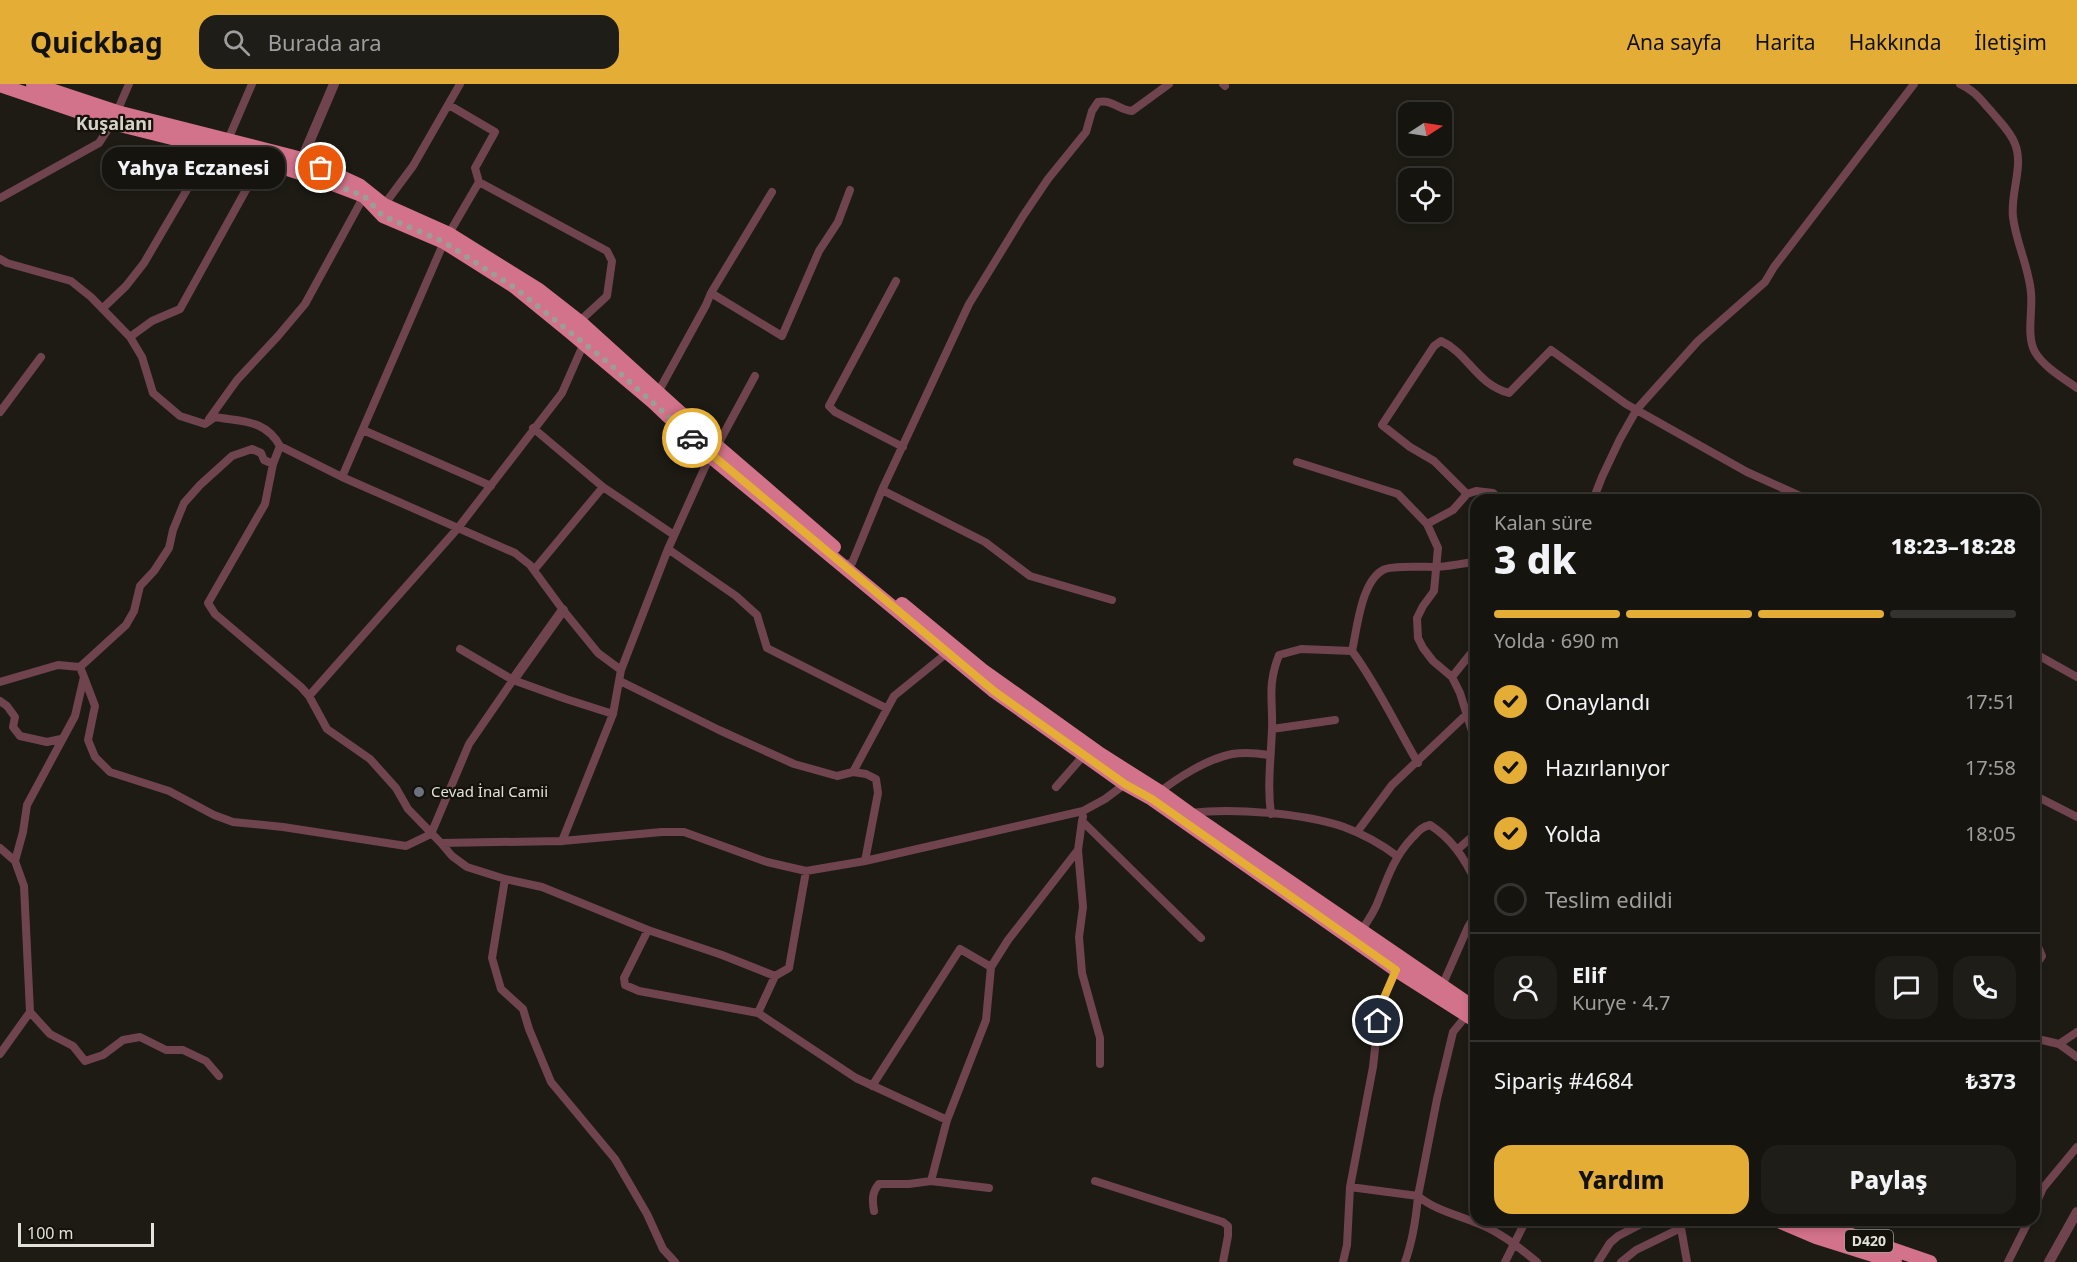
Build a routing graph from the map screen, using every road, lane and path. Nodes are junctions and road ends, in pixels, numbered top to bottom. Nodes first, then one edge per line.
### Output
1 (33, 84) edge
2 (129, 84) edge
3 (252, 84) edge
4 (334, 84) edge
5 (460, 84) edge
6 (1169, 84) edge
7 (1914, 84) edge
8 (1960, 84) edge
9 (0, 85) edge
10 (448, 105) junction
11 (114, 118) junction
12 (225, 146) junction
13 (208, 147) junction
14 (256, 159) junction
15 (300, 165) junction
16 (478, 182) junction
17 (850, 190) dead end
18 (772, 192) dead end
19 (364, 196) junction
20 (0, 198) edge
21 (384, 210) junction
22 (447, 238) junction
23 (0, 259) edge
24 (896, 280) dead end
25 (711, 293) junction
26 (102, 308) junction
27 (575, 326) junction
28 (130, 337) junction
29 (584, 343) junction
30 (41, 357) dead end
31 (755, 376) dead end
32 (2077, 388) edge
33 (656, 397) junction
34 (1637, 410) junction
35 (0, 411) edge
36 (205, 424) junction
37 (533, 428) junction
38 (363, 430) junction
39 (280, 446) junction
40 (903, 447) junction
41 (714, 451) junction
42 (1297, 462) dead end
43 (273, 464) junction
44 (342, 477) junction
45 (491, 486) junction
46 (603, 487) junction
47 (882, 490) junction
48 (1494, 494) edge
49 (1595, 494) edge
50 (1796, 494) edge
51 (1467, 495) junction
52 (1427, 524) junction
53 (458, 528) junction
54 (674, 536) junction
55 (668, 549) junction
56 (1470, 563) edge
57 (846, 564) junction
58 (1434, 567) junction
59 (534, 570) junction
60 (1112, 600) dead end
61 (563, 610) junction
62 (460, 649) dead end
63 (1352, 651) junction
64 (947, 653) junction
65 (1470, 654) edge
66 (2040, 656) edge
67 (80, 666) junction
68 (621, 670) junction
69 (84, 677) junction
70 (1452, 677) junction
71 (2077, 677) edge
72 (513, 680) junction
73 (620, 681) junction
74 (0, 682) edge
75 (309, 696) junction
76 (0, 701) edge
77 (886, 708) junction
78 (613, 714) junction
79 (1467, 714) junction
80 (1335, 720) dead end
81 (1470, 724) edge
82 (1272, 729) junction
83 (61, 739) junction
84 (1269, 754) junction
85 (1084, 755) junction
86 (1418, 763) junction
87 (853, 772) junction
88 (1125, 784) junction
89 (1056, 786) dead end
90 (1156, 795) junction
91 (2040, 798) edge
92 (1083, 811) junction
93 (1271, 814) junction
94 (1182, 815) junction
95 (2077, 817) edge
96 (1082, 821) junction
97 (1357, 832) junction
98 (431, 834) junction
99 (1470, 839) edge
100 (562, 841) junction
101 (441, 843) junction
102 (0, 848) edge
103 (1078, 850) junction
104 (1457, 850) junction
105 (0, 856) edge
106 (1397, 856) junction
107 (15, 861) junction
108 (865, 861) junction
109 (806, 871) junction
110 (1470, 873) edge
111 (505, 879) junction
112 (1470, 927) edge
113 (648, 930) junction
114 (1361, 932) junction
115 (1201, 938) dead end
116 (991, 967) junction
117 (1396, 970) junction
118 (775, 976) junction
119 (1442, 986) junction
120 (30, 1012) junction
121 (1470, 1012) edge
122 (758, 1013) junction
123 (1470, 1013) edge
124 (1470, 1018) edge
125 (2077, 1032) edge
126 (2040, 1040) edge
127 (2059, 1044) junction
128 (0, 1054) edge
129 (2077, 1057) edge
130 (1100, 1064) dead end
131 (219, 1076) dead end
132 (872, 1086) junction
133 (947, 1120) junction
134 (2077, 1147) edge
135 (931, 1181) junction
136 (1095, 1181) dead end
137 (2040, 1186) edge
138 (1350, 1187) junction
139 (989, 1188) dead end
140 (2043, 1188) junction
141 (2040, 1195) edge
142 (1418, 1196) junction
143 (874, 1211) dead end
144 (2077, 1212) edge
145 (1470, 1221) edge
146 (1483, 1226) edge
147 (1523, 1226) edge
148 (1637, 1226) edge
149 (1678, 1226) edge
150 (1682, 1226) edge
151 (1819, 1226) edge
152 (1820, 1226) edge
153 (2026, 1226) edge
154 (1515, 1244) junction
155 (675, 1262) edge
156 (1223, 1262) edge
157 (1343, 1262) edge
158 (1405, 1262) edge
159 (1505, 1262) edge
160 (1537, 1262) edge
161 (1598, 1262) edge
162 (1621, 1262) edge
163 (1687, 1262) edge
164 (1895, 1262) edge
165 (1930, 1262) edge
166 (2008, 1262) edge
167 (2049, 1262) edge

1 - 11 highway
2 - 11 street
3 - 12 street
4 - 15 street
5 - 10 street
6 - 40 street
7 - 34 street
8 - 32 street
9 - 11 highway
10 - 16 street
10 - 21 street
11 - 12 highway
11 - 13 highway
11 - 20 street
12 - 13 highway
12 - 14 highway
12 - 15 highway
13 - 26 street
14 - 15 highway
14 - 28 street
15 - 19 highway
15 - 21 highway
16 - 22 street
16 - 27 street
17 - 25 street
18 - 25 street
19 - 21 highway
19 - 36 street
21 - 22 highway
22 - 27 highway
22 - 38 street
23 - 26 street
24 - 40 street
25 - 33 street
26 - 28 street
27 - 29 highway
27 - 33 highway
28 - 36 street
29 - 33 highway
29 - 37 street
30 - 35 street
31 - 41 street
33 - 41 highway
34 - 49 street
34 - 50 street
34 - 51 street
36 - 39 street
37 - 45 street
37 - 46 street
38 - 44 street
38 - 45 street
39 - 43 street
39 - 44 street
40 - 47 street
41 - 54 street
41 - 57 highway
42 - 52 street
43 - 67 street
43 - 75 street
44 - 53 street
45 - 53 street
46 - 54 street
46 - 59 street
47 - 57 street
47 - 60 street
48 - 51 street
51 - 52 street
52 - 58 street
53 - 59 street
53 - 75 street
54 - 55 street
55 - 68 street
55 - 77 street
56 - 58 street
57 - 64 highway
57 - 90 highway
58 - 63 street
58 - 70 street
59 - 61 street
61 - 68 street
61 - 72 street
62 - 72 street
63 - 82 street
63 - 86 street
64 - 77 street
64 - 85 highway
65 - 70 street
66 - 71 street
67 - 69 street
67 - 74 street
68 - 73 street
69 - 83 street
69 - 98 street
70 - 79 street
72 - 78 street
72 - 98 street
73 - 78 street
73 - 87 street
75 - 98 street
76 - 83 street
77 - 87 street
78 - 100 street
79 - 81 street
79 - 86 street
80 - 82 street
82 - 84 street
83 - 107 street
84 - 90 street
84 - 93 street
85 - 88 highway
85 - 89 street
86 - 97 street
87 - 108 street
88 - 90 highway
88 - 92 street
90 - 94 highway
91 - 95 street
92 - 96 street
92 - 108 street
93 - 94 street
93 - 97 street
94 - 114 highway
94 - 117 highway
96 - 103 street
96 - 115 street
97 - 106 street
98 - 101 street
99 - 104 street
100 - 101 street
100 - 109 street
101 - 111 street
102 - 107 street
103 - 116 street
103 - 130 street
104 - 106 street
104 - 110 street
105 - 107 street
106 - 114 street
107 - 120 street
108 - 109 street
109 - 118 street
111 - 113 street
111 - 155 street
112 - 119 street
113 - 118 street
113 - 122 street
114 - 119 highway
116 - 132 street
116 - 133 street
117 - 123 highway
117 - 138 street
118 - 122 street
119 - 121 highway
120 - 128 street
120 - 131 street
122 - 132 street
124 - 142 street
125 - 127 street
126 - 127 street
127 - 129 street
132 - 133 street
133 - 135 street
134 - 140 street
135 - 139 street
135 - 143 street
136 - 156 street
137 - 140 street
138 - 142 street
138 - 157 street
140 - 141 street
142 - 145 street
142 - 158 street
144 - 167 street
146 - 154 street
147 - 154 street
148 - 161 street
149 - 162 street
150 - 163 street
151 - 164 highway, D420
152 - 165 highway, D420
153 - 166 street
154 - 159 street
154 - 160 street

